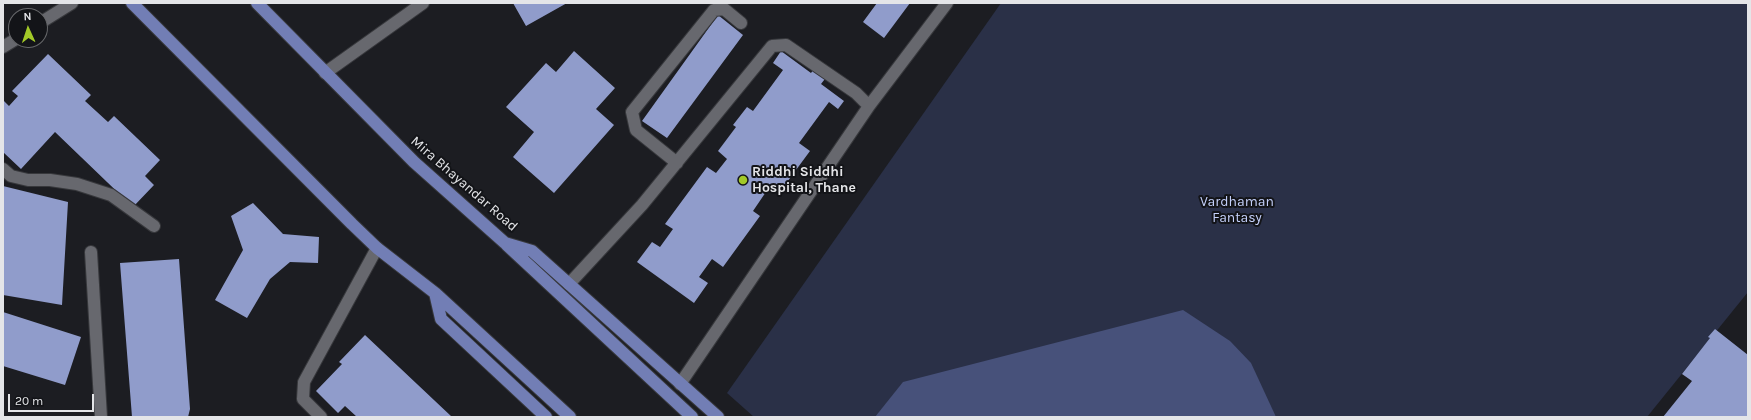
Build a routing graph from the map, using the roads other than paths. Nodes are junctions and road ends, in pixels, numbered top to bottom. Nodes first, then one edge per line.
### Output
1 (72, 3) edge
2 (132, 3) edge
3 (257, 3) edge
4 (423, 3) edge
5 (947, 3) edge
6 (48, 18) edge
7 (741, 23) dead end
8 (325, 73) junction
9 (869, 106) junction
10 (677, 163) junction
11 (3, 169) edge
12 (154, 226) dead end
13 (505, 243) junction
14 (378, 248) junction
15 (91, 252) dead end
16 (569, 284) junction
17 (435, 293) junction
18 (680, 384) junction
19 (101, 417) edge
20 (321, 417) edge
21 (546, 417) edge
22 (570, 417) edge
23 (692, 417) edge
24 (718, 417) edge

1 - 6 street
2 - 14 main road
3 - 8 main road, Mira Bhayandar Road
4 - 8 street
5 - 9 street
7 - 10 street
8 - 13 main road, Mira Bhayandar Road
9 - 10 street
9 - 18 street
10 - 16 street
11 - 12 street
13 - 16 main road, Mira Bhayandar Road
13 - 23 main road
14 - 17 main road
14 - 20 street
15 - 19 street
16 - 18 main road, Mira Bhayandar Road
17 - 21 main road
17 - 22 main road
18 - 24 main road, Mira Bhayandar Road

